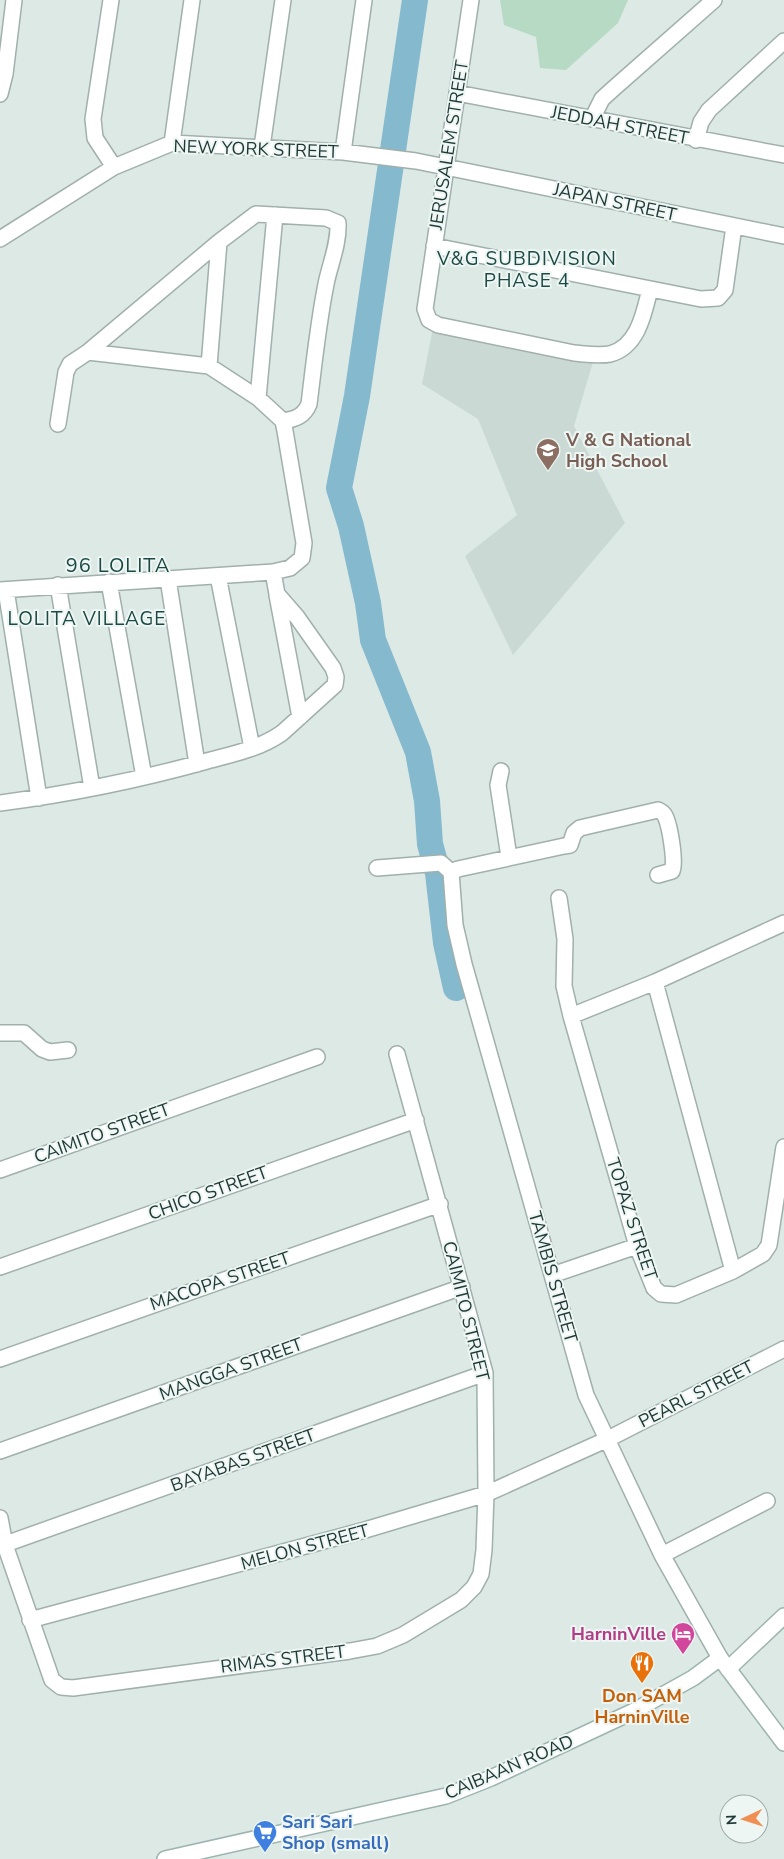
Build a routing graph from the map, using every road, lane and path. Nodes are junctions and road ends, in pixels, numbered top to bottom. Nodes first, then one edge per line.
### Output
1 (14, 0) edge
2 (112, 0) edge
3 (192, 0) edge
4 (283, 0) edge
5 (364, 0) edge
6 (471, 0) edge
7 (714, 0) edge
8 (784, 42) edge
9 (457, 93) junction
10 (0, 94) edge
11 (592, 119) junction
12 (696, 140) junction
13 (172, 143) junction
14 (262, 147) junction
15 (343, 152) junction
16 (784, 155) edge
17 (114, 167) junction
18 (446, 167) junction
19 (275, 215) junction
20 (734, 226) junction
21 (784, 236) edge
22 (0, 239) edge
23 (219, 242) junction
24 (434, 246) junction
25 (650, 289) junction
26 (88, 352) junction
27 (209, 366) junction
28 (258, 398) junction
29 (283, 421) junction
30 (58, 424) dead end
31 (273, 572) junction
32 (218, 576) junction
33 (168, 579) junction
34 (109, 582) junction
35 (58, 586) junction
36 (3, 590) edge
37 (277, 594) junction
38 (300, 716) junction
39 (252, 748) junction
40 (197, 764) junction
41 (501, 771) dead end
42 (144, 777) junction
43 (92, 788) junction
44 (39, 798) junction
45 (0, 803) edge
46 (509, 857) junction
47 (377, 868) dead end
48 (452, 872) junction
49 (658, 875) dead end
50 (559, 898) dead end
51 (784, 923) edge
52 (655, 982) junction
53 (571, 1016) junction
54 (0, 1033) edge
55 (68, 1050) dead end
56 (397, 1054) dead end
57 (317, 1057) dead end
58 (416, 1120) junction
59 (784, 1147) edge
60 (0, 1170) edge
61 (440, 1204) junction
62 (637, 1246) junction
63 (0, 1267) edge
64 (733, 1271) junction
65 (552, 1275) junction
66 (462, 1287) junction
67 (784, 1349) edge
68 (0, 1359) edge
69 (485, 1373) junction
70 (608, 1439) junction
71 (0, 1451) edge
72 (572, 1454) joint
73 (486, 1494) junction
74 (767, 1501) dead end
75 (0, 1518) edge
76 (2, 1546) edge
77 (662, 1555) junction
78 (481, 1574) joint
79 (784, 1616) edge
80 (30, 1620) junction
81 (724, 1664) junction
82 (784, 1743) edge
83 (165, 1859) edge

1 - 10 street
2 - 17 street
3 - 13 street
4 - 14 street
5 - 15 street
6 - 9 street, JERUSALEM STREET
7 - 11 street
8 - 12 street
9 - 11 street, JEDDAH STREET
9 - 18 street, JERUSALEM STREET
11 - 12 street, JEDDAH STREET
12 - 16 street, JEDDAH STREET
13 - 14 street, NEW YORK STREET
13 - 17 street, NEW YORK STREET
14 - 15 street, NEW YORK STREET
15 - 18 street, NEW YORK STREET
17 - 22 street, NEW YORK STREET
18 - 20 street, JAPAN STREET
18 - 24 street, JERUSALEM STREET
19 - 23 street
19 - 28 street
19 - 29 street
20 - 21 street, JAPAN STREET
20 - 25 street
23 - 26 street
23 - 27 street
24 - 25 street
24 - 25 street, JERUSALEM STREET
26 - 27 street
26 - 30 street
27 - 28 street
28 - 29 street
29 - 31 street
31 - 32 street
31 - 37 street
32 - 33 street
32 - 39 street
33 - 34 street
33 - 40 street
34 - 35 street
34 - 42 street
35 - 36 street
35 - 43 street
36 - 44 street
37 - 38 street
37 - 38 street
38 - 39 street
39 - 40 street
40 - 42 street
41 - 46 street
42 - 43 street
43 - 44 street
44 - 45 street
46 - 48 street
46 - 49 street
47 - 48 street
48 - 65 street, TAMBIS STREET
50 - 53 street, TOPAZ STREET
51 - 52 street
52 - 53 street
52 - 64 street
53 - 62 street, TOPAZ STREET
54 - 55 street
56 - 58 street, CAIMITO STREET
57 - 60 street, CAIMITO STREET
58 - 61 street, CAIMITO STREET
58 - 63 street, CHICO STREET
59 - 64 street, TOPAZ STREET
61 - 66 street, CAIMITO STREET
61 - 68 street, MACOPA STREET
62 - 64 street, TOPAZ STREET
62 - 65 street
65 - 70 street, TAMBIS STREET
66 - 69 street, CAIMITO STREET
66 - 71 street, MANGGA STREET
67 - 70 street, PEARL STREET
69 - 73 street, CAIMITO STREET
69 - 76 street, BAYABAS STREET
70 - 72 street, PEARL STREET
70 - 77 street, TAMBIS STREET
72 - 73 street, MELON STREET
73 - 78 street, CAIMITO STREET
73 - 80 street, MELON STREET
74 - 77 street
75 - 76 street
76 - 80 street
77 - 81 street, TAMBIS STREET
78 - 80 street, RIMAS STREET
79 - 81 street, CAIBAAN ROAD
81 - 82 street, TAMBIS STREET
81 - 83 street, CAIBAAN ROAD

